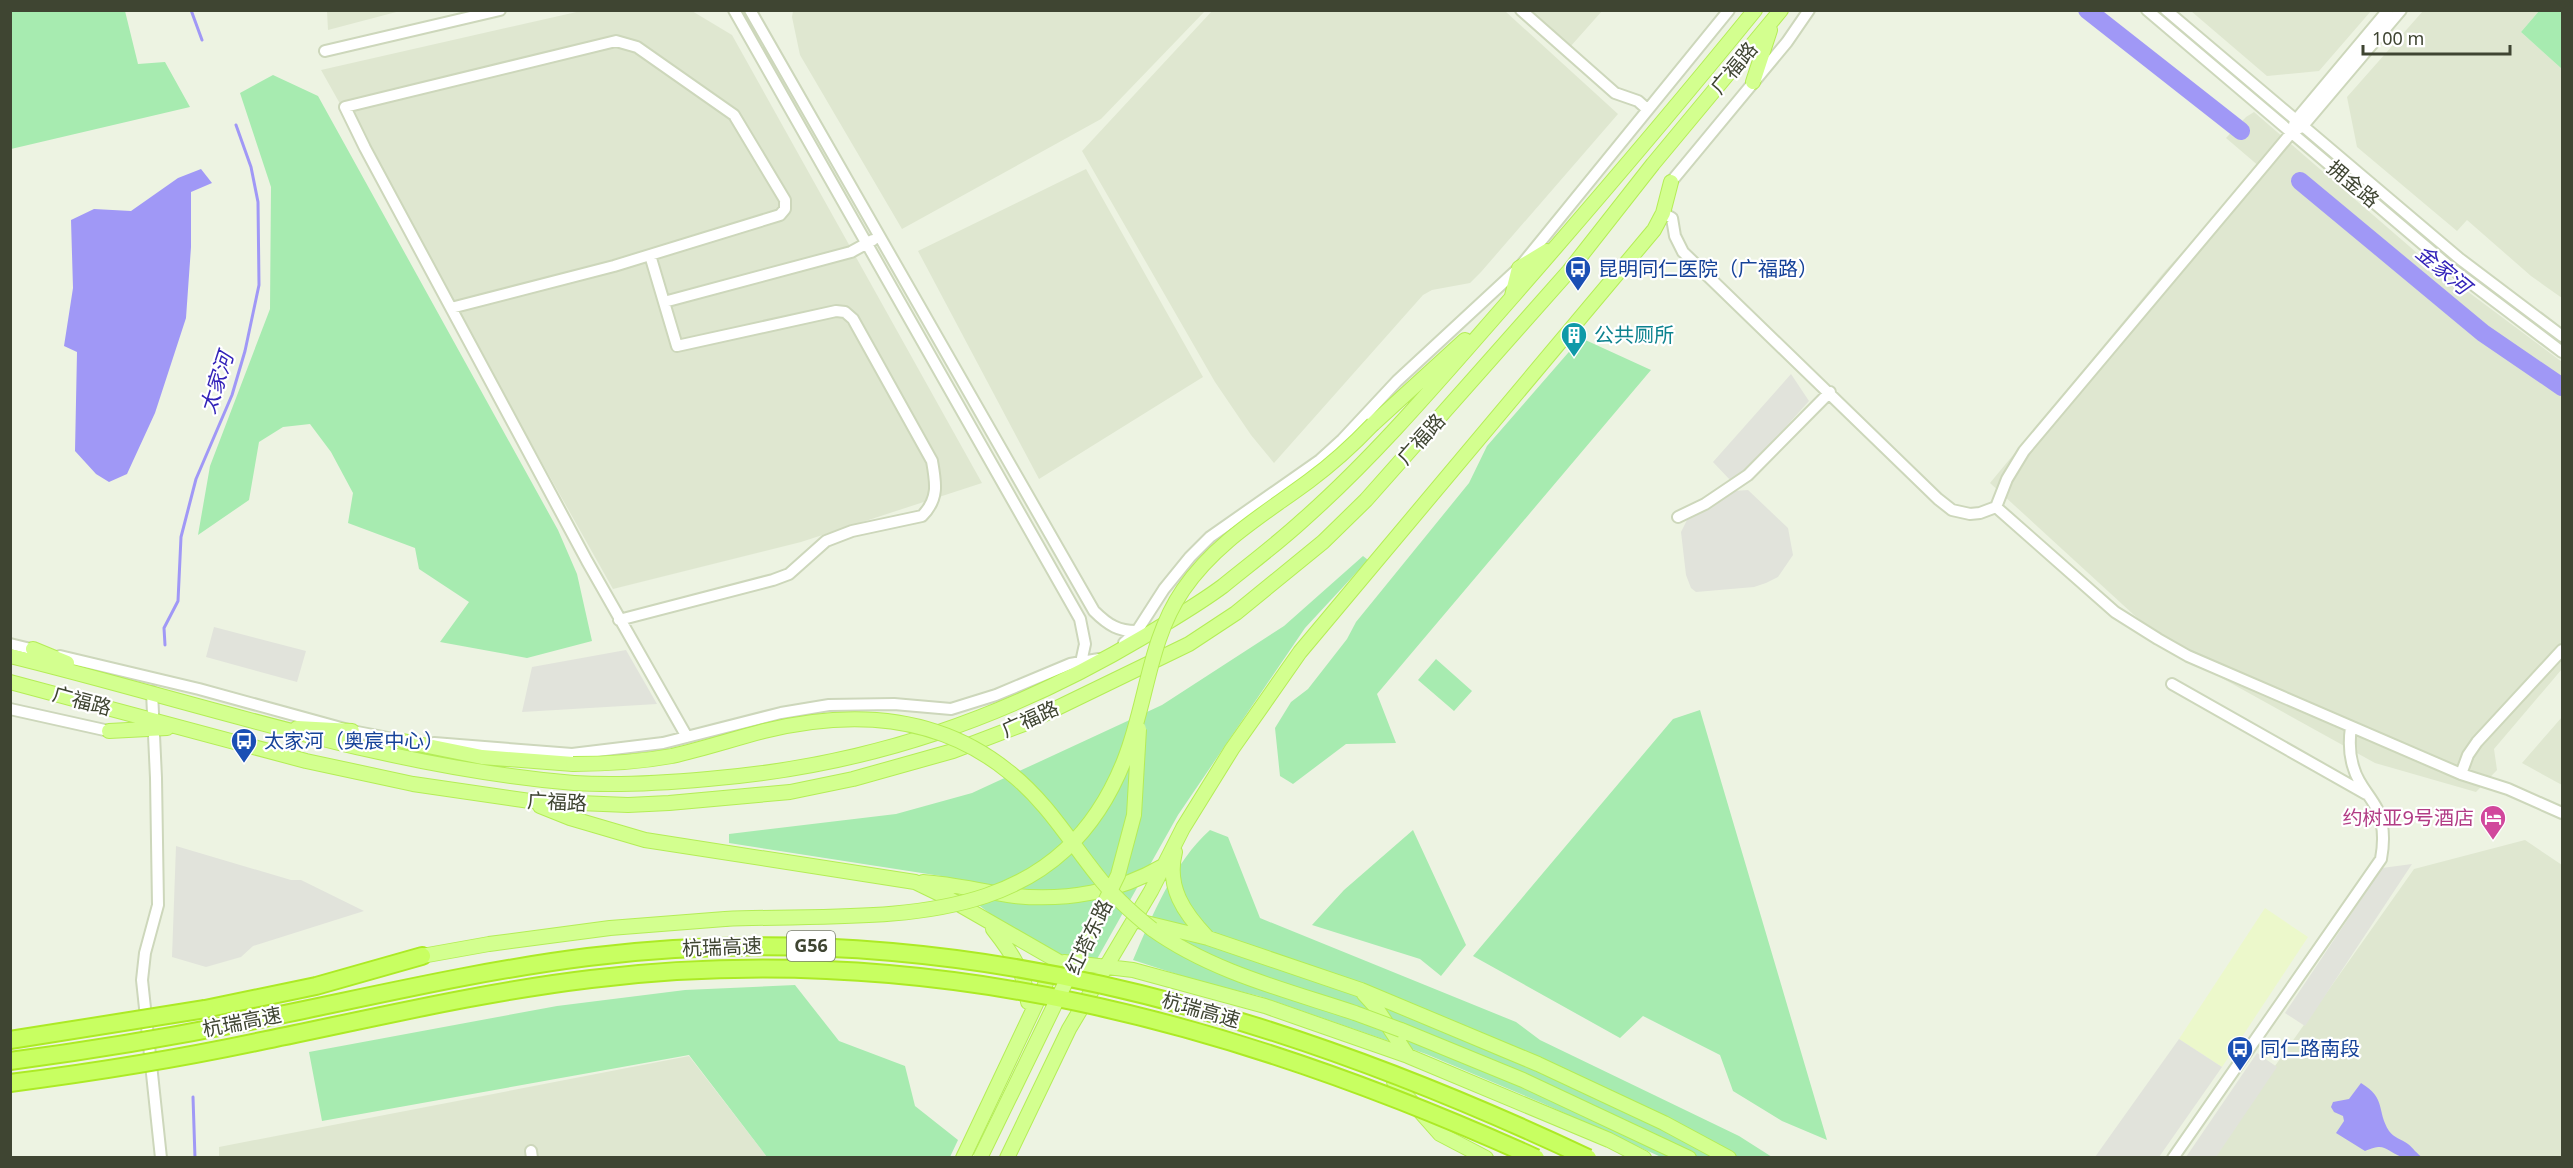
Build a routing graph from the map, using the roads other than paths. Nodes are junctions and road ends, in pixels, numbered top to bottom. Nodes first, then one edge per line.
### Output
1 (500, 10) edge
2 (734, 10) edge
3 (750, 10) edge
4 (1521, 10) edge
5 (1729, 10) edge
6 (1755, 10) edge
7 (1809, 10) edge
8 (2147, 10) edge
9 (2166, 10) edge
10 (2388, 10) edge
11 (2401, 10) edge
12 (1777, 16) edge
13 (325, 51) dead end
14 (1753, 82) junction
15 (1647, 109) junction
16 (2299, 124) junction
17 (2292, 132) junction
18 (1671, 182) joint
19 (1663, 213) junction
20 (878, 237) junction
21 (867, 244) junction
22 (1559, 244) junction
23 (650, 255) junction
24 (1519, 268) junction
25 (1511, 298) junction
26 (664, 302) junction
27 (918, 304) junction
28 (451, 308) junction
29 (905, 311) junction
30 (2562, 336) edge
31 (2562, 352) edge
32 (1830, 392) junction
33 (1029, 498) junction
34 (1016, 506) junction
35 (1996, 507) junction
36 (1678, 517) dead end
37 (619, 620) junction
38 (1164, 624) junction
39 (1137, 631) junction
40 (10, 644) edge
41 (33, 649) junction
42 (2562, 650) edge
43 (10, 656) edge
44 (1109, 657) junction
45 (1083, 662) junction
46 (1075, 675) junction
47 (108, 680) junction
48 (10, 682) edge
49 (2172, 684) dead end
50 (152, 692) junction
51 (1142, 700) junction
52 (10, 709) edge
53 (154, 724) junction
54 (2351, 727) junction
55 (281, 729) junction
56 (109, 731) joint
57 (352, 731) junction
58 (687, 737) junction
59 (403, 741) junction
60 (2462, 774) junction
61 (2366, 794) junction
62 (530, 801) junction
63 (2562, 813) edge
64 (1178, 838) junction
65 (1163, 866) junction
66 (915, 882) junction
67 (1133, 920) junction
68 (988, 922) junction
69 (1208, 938) junction
70 (422, 956) joint
71 (1056, 960) junction
72 (1106, 967) junction
73 (1096, 984) junction
74 (1361, 990) junction
75 (1025, 1029) junction
76 (10, 1040) edge
77 (1408, 1056) junction
78 (10, 1061) edge
79 (1394, 1082) junction
80 (10, 1083) edge
81 (161, 1158) edge
82 (963, 1158) edge
83 (980, 1158) edge
84 (1007, 1158) edge
85 (1486, 1158) edge
86 (1536, 1158) edge
87 (1569, 1158) edge
88 (1588, 1158) edge
89 (1644, 1158) edge
90 (1689, 1158) edge
91 (1729, 1158) edge
92 (2173, 1158) edge

1 - 13 street
2 - 21 street
3 - 20 street
4 - 15 street
5 - 15 street
6 - 22 main road, 广福路
7 - 14 street
8 - 17 street, 拥金路
9 - 16 street, 拥金路
10 - 16 street
11 - 16 street
12 - 14 main road
12 - 62 main road, 广福路
14 - 18 street
15 - 24 street
16 - 17 street
16 - 30 street, 拥金路
17 - 31 street, 拥金路
17 - 35 street
18 - 19 main road, 红塔东路
19 - 32 street
19 - 64 main road, 红塔东路
20 - 21 street
20 - 27 street
21 - 26 street
21 - 29 street
22 - 24 main road
22 - 25 main road, 广福路
23 - 26 street
23 - 28 street
23 - 28 street
24 - 25 main road
24 - 39 street
25 - 38 main road, 广福路
25 - 51 main road, bridge
26 - 37 street
27 - 29 street
27 - 33 street
28 - 37 street
29 - 34 street
32 - 35 street
32 - 36 street
33 - 34 street
33 - 39 street
34 - 45 street
35 - 54 street
37 - 58 street
38 - 39 street
38 - 44 main road, 广福路
39 - 44 street
40 - 41 street
41 - 47 main road
41 - 57 street
42 - 60 street
43 - 47 main road, 广福路
44 - 45 street
44 - 46 main road, 广福路
45 - 46 street
45 - 58 street
46 - 55 main road, 广福路
47 - 50 main road, 广福路
48 - 53 main road, 广福路
49 - 61 street
50 - 53 street
50 - 55 main road, 广福路
51 - 70 main road, bridge
51 - 83 main road, 红塔东路, bridge
52 - 56 street
53 - 56 main road
53 - 62 main road, 广福路
53 - 81 street
54 - 60 street
54 - 61 street
55 - 57 main road
57 - 59 street
58 - 59 street
59 - 90 main road, bridge
60 - 63 street
61 - 92 street
62 - 66 main road
64 - 65 main road, 红塔东路
64 - 69 main road
65 - 66 main road
65 - 67 main road, 红塔东路
66 - 68 main road
67 - 69 main road
67 - 72 main road, 红塔东路
68 - 71 main road
68 - 75 main road
69 - 74 main road
70 - 76 highway, bridge
71 - 72 main road
71 - 73 main road
71 - 75 main road
72 - 73 main road, 红塔东路
72 - 77 main road
73 - 79 main road
73 - 84 main road, 红塔东路
74 - 77 main road
74 - 91 main road
75 - 82 main road
77 - 89 main road
78 - 88 highway, 杭瑞高速 / G56, bridge
79 - 85 main road
79 - 87 main road
80 - 86 highway, 杭瑞高速 / G56, bridge

